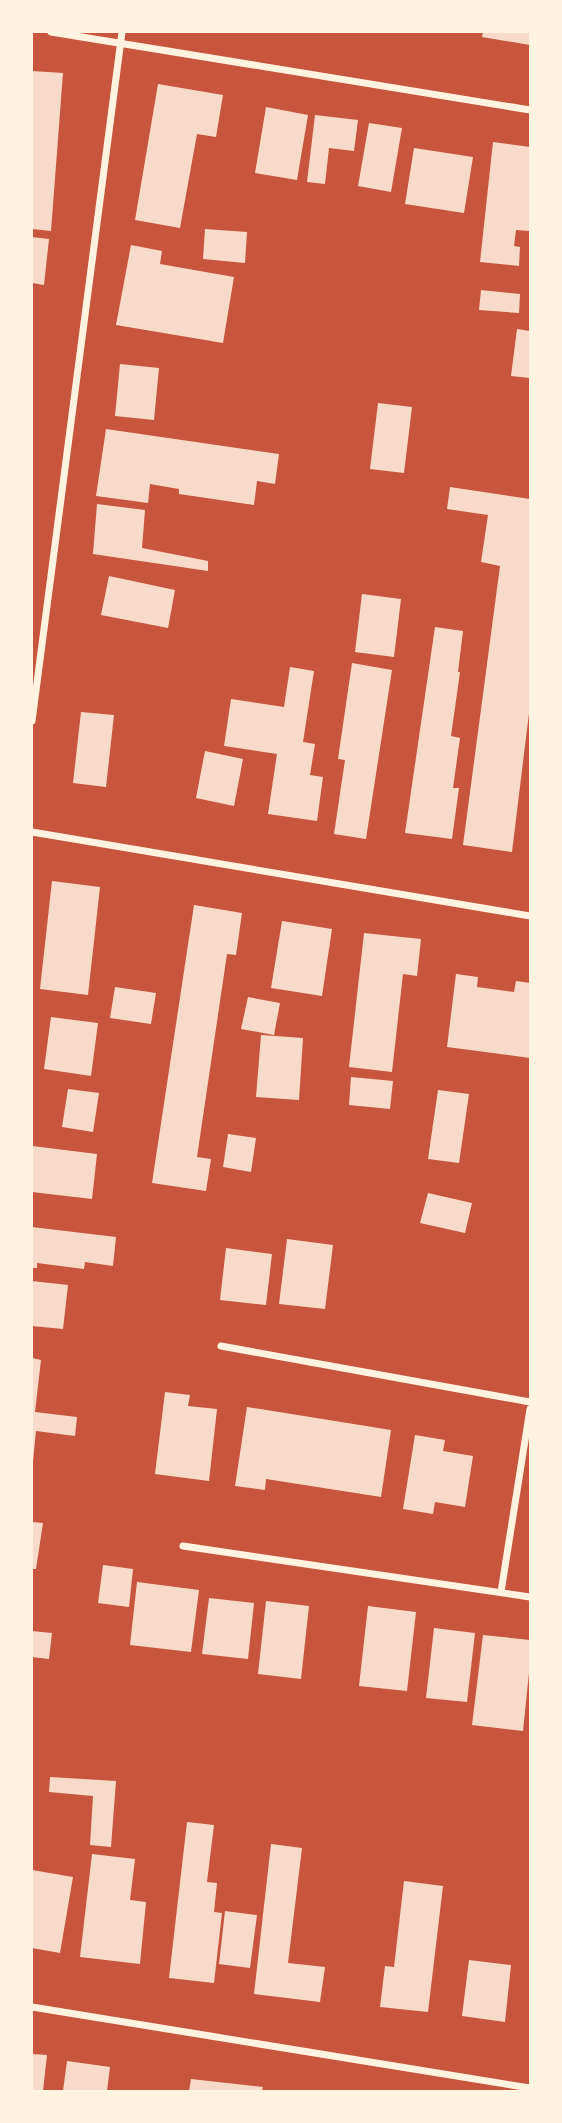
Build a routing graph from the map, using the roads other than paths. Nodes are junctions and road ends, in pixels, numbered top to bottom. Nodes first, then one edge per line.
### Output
1 (51, 32) edge
2 (122, 32) edge
3 (120, 43) junction
4 (530, 110) edge
5 (32, 721) edge
6 (32, 832) edge
7 (530, 916) edge
8 (221, 1346) dead end
9 (530, 1402) edge
10 (530, 1409) edge
11 (183, 1546) dead end
12 (500, 1592) junction
13 (530, 1597) edge
14 (32, 2007) edge
15 (530, 2088) edge

1 - 3 street
2 - 3 street
3 - 4 street
3 - 5 street
6 - 7 street
8 - 9 street
10 - 12 street
11 - 12 street
12 - 13 street
14 - 15 street

